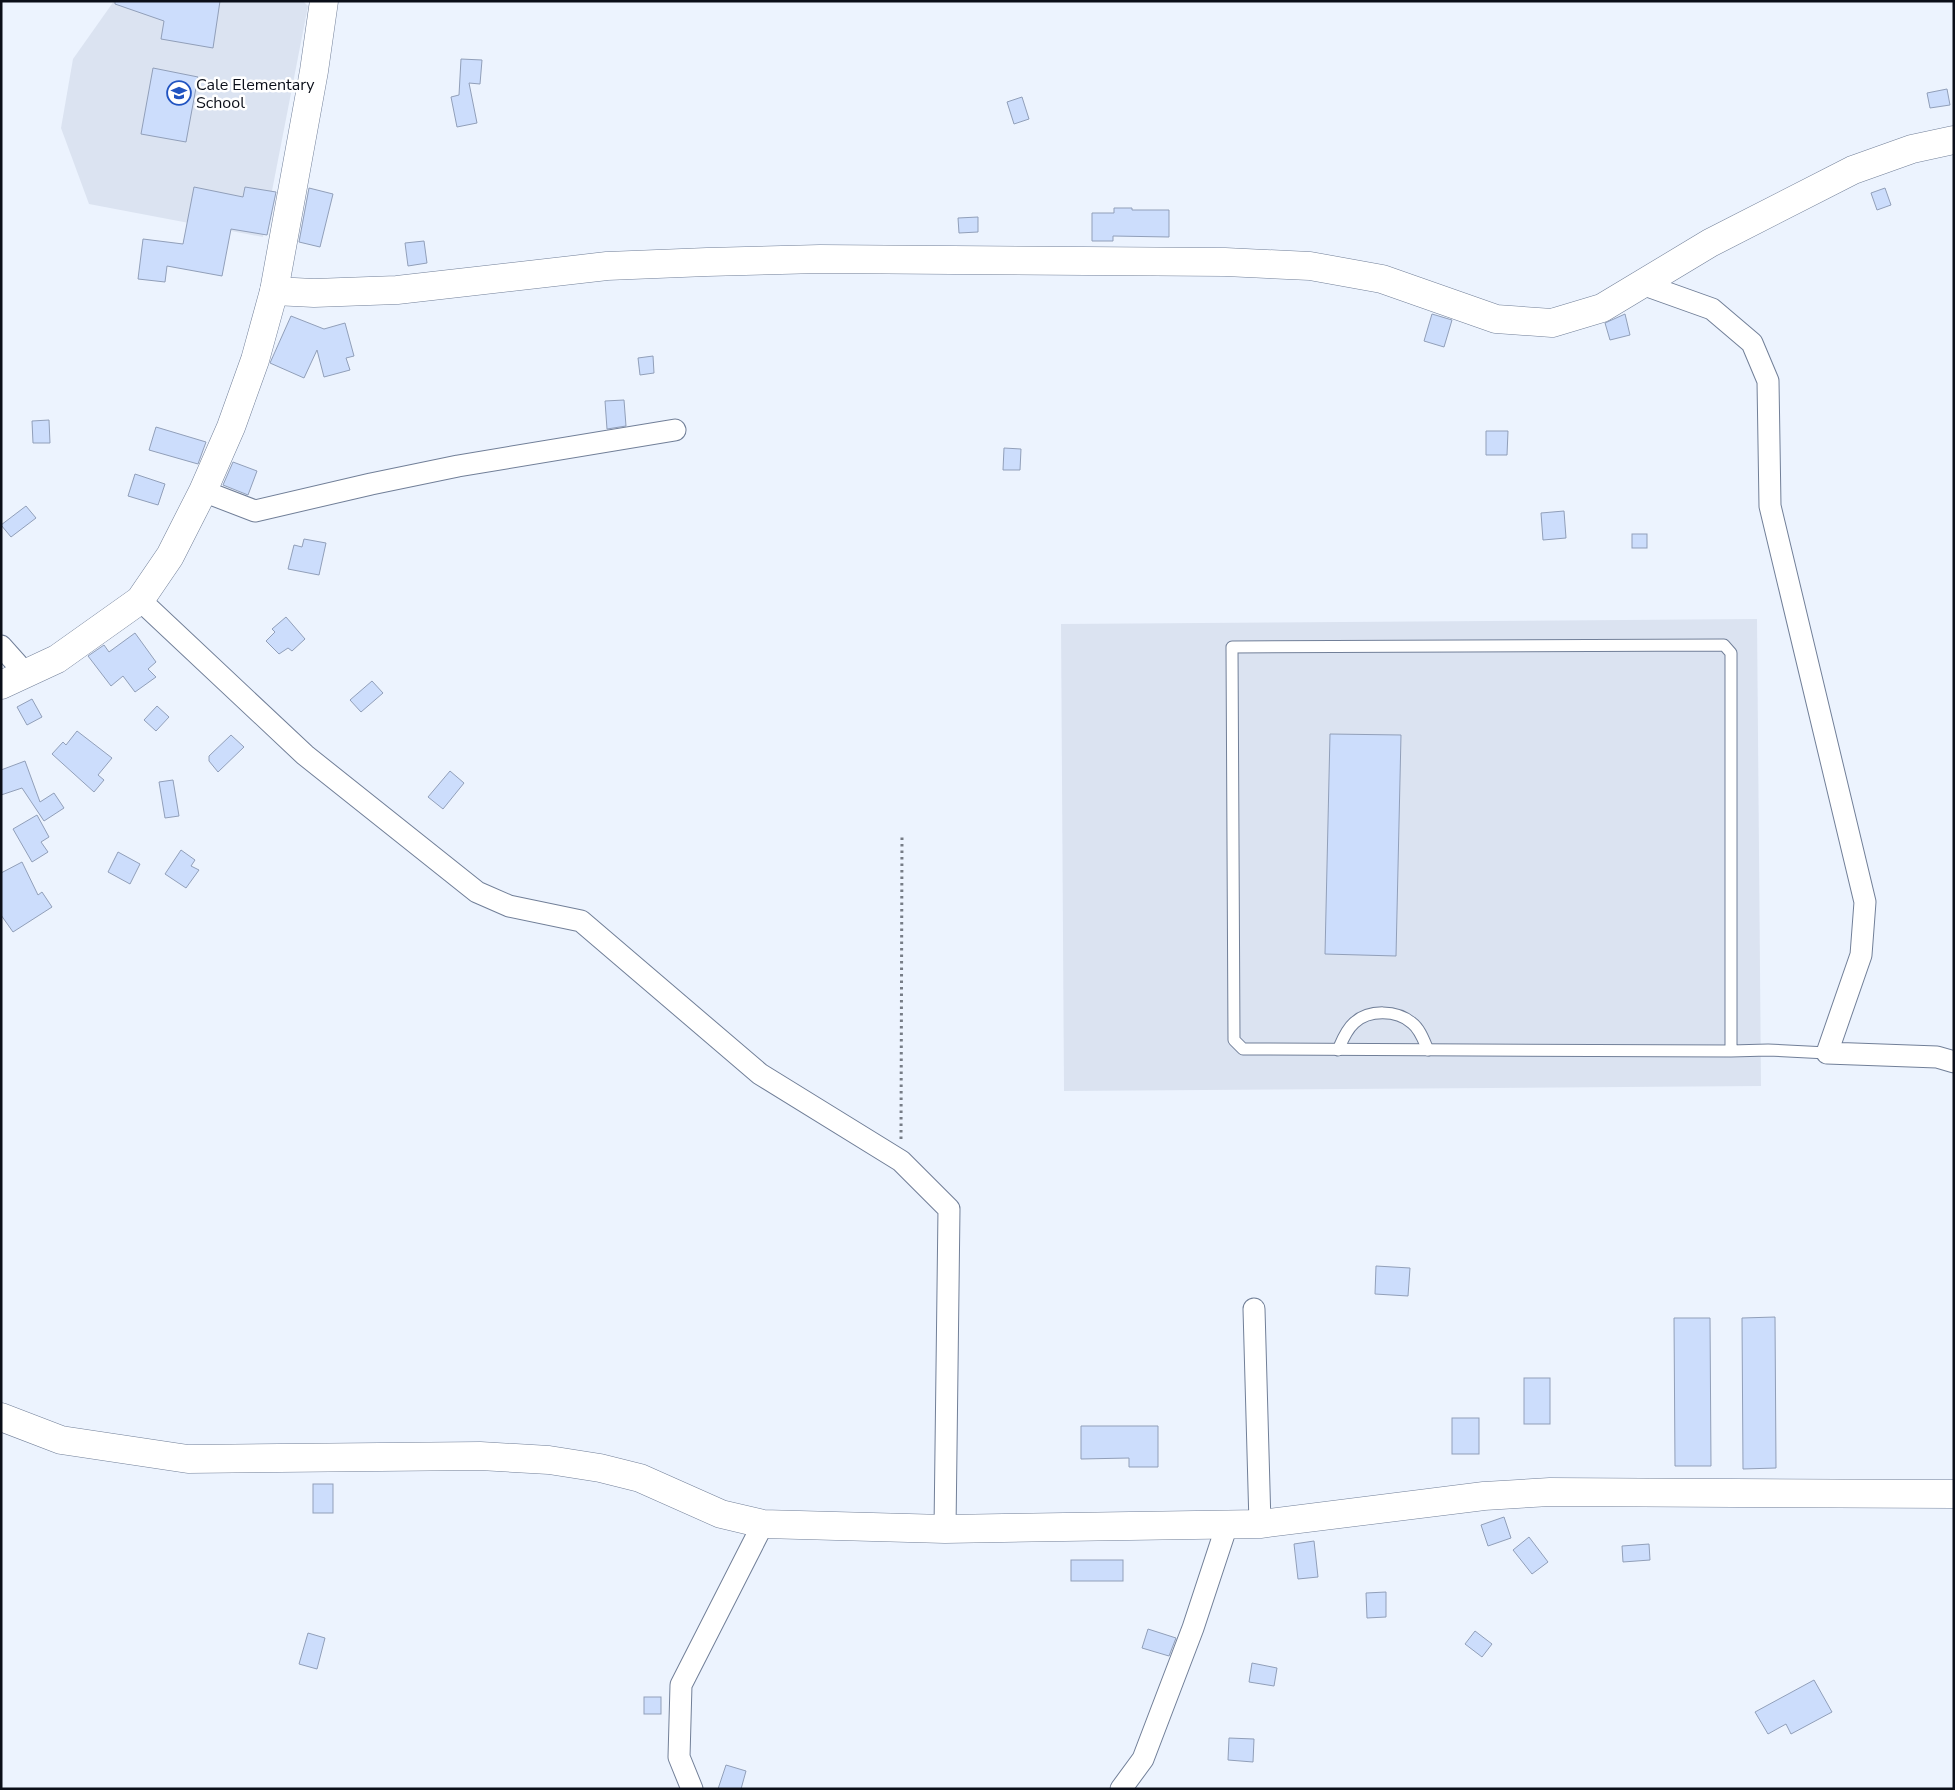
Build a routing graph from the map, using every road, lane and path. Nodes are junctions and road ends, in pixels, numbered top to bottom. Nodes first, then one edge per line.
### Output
1 (324, 1) edge
2 (1954, 140) edge
3 (1642, 284) junction
4 (274, 291) junction
5 (675, 430) dead end
6 (203, 491) junction
7 (140, 600) junction
8 (1, 646) edge
9 (26, 674) junction
10 (1, 685) edge
11 (902, 834) dead end
12 (1338, 1050) junction
13 (1428, 1050) junction
14 (1730, 1051) junction
15 (1828, 1053) junction
16 (1954, 1062) edge
17 (901, 1161) junction
18 (1254, 1309) dead end
19 (1, 1417) edge
20 (1954, 1494) edge
21 (763, 1524) junction
22 (1260, 1524) junction
23 (1226, 1525) junction
24 (945, 1529) junction
25 (692, 1789) edge
26 (1121, 1789) edge

1 - 4 main road
2 - 3 main road
3 - 4 main road
3 - 15 street
4 - 6 main road
5 - 6 street
6 - 7 main road
7 - 9 main road
7 - 17 street
8 - 9 street
9 - 10 main road
11 - 17 path
12 - 13 lane
12 - 13 lane
12 - 14 lane
13 - 14 lane
14 - 15 lane
15 - 16 street
17 - 24 street
18 - 22 street
19 - 21 main road
20 - 22 main road
21 - 24 main road
21 - 25 street
22 - 23 main road
23 - 24 main road
23 - 26 street

